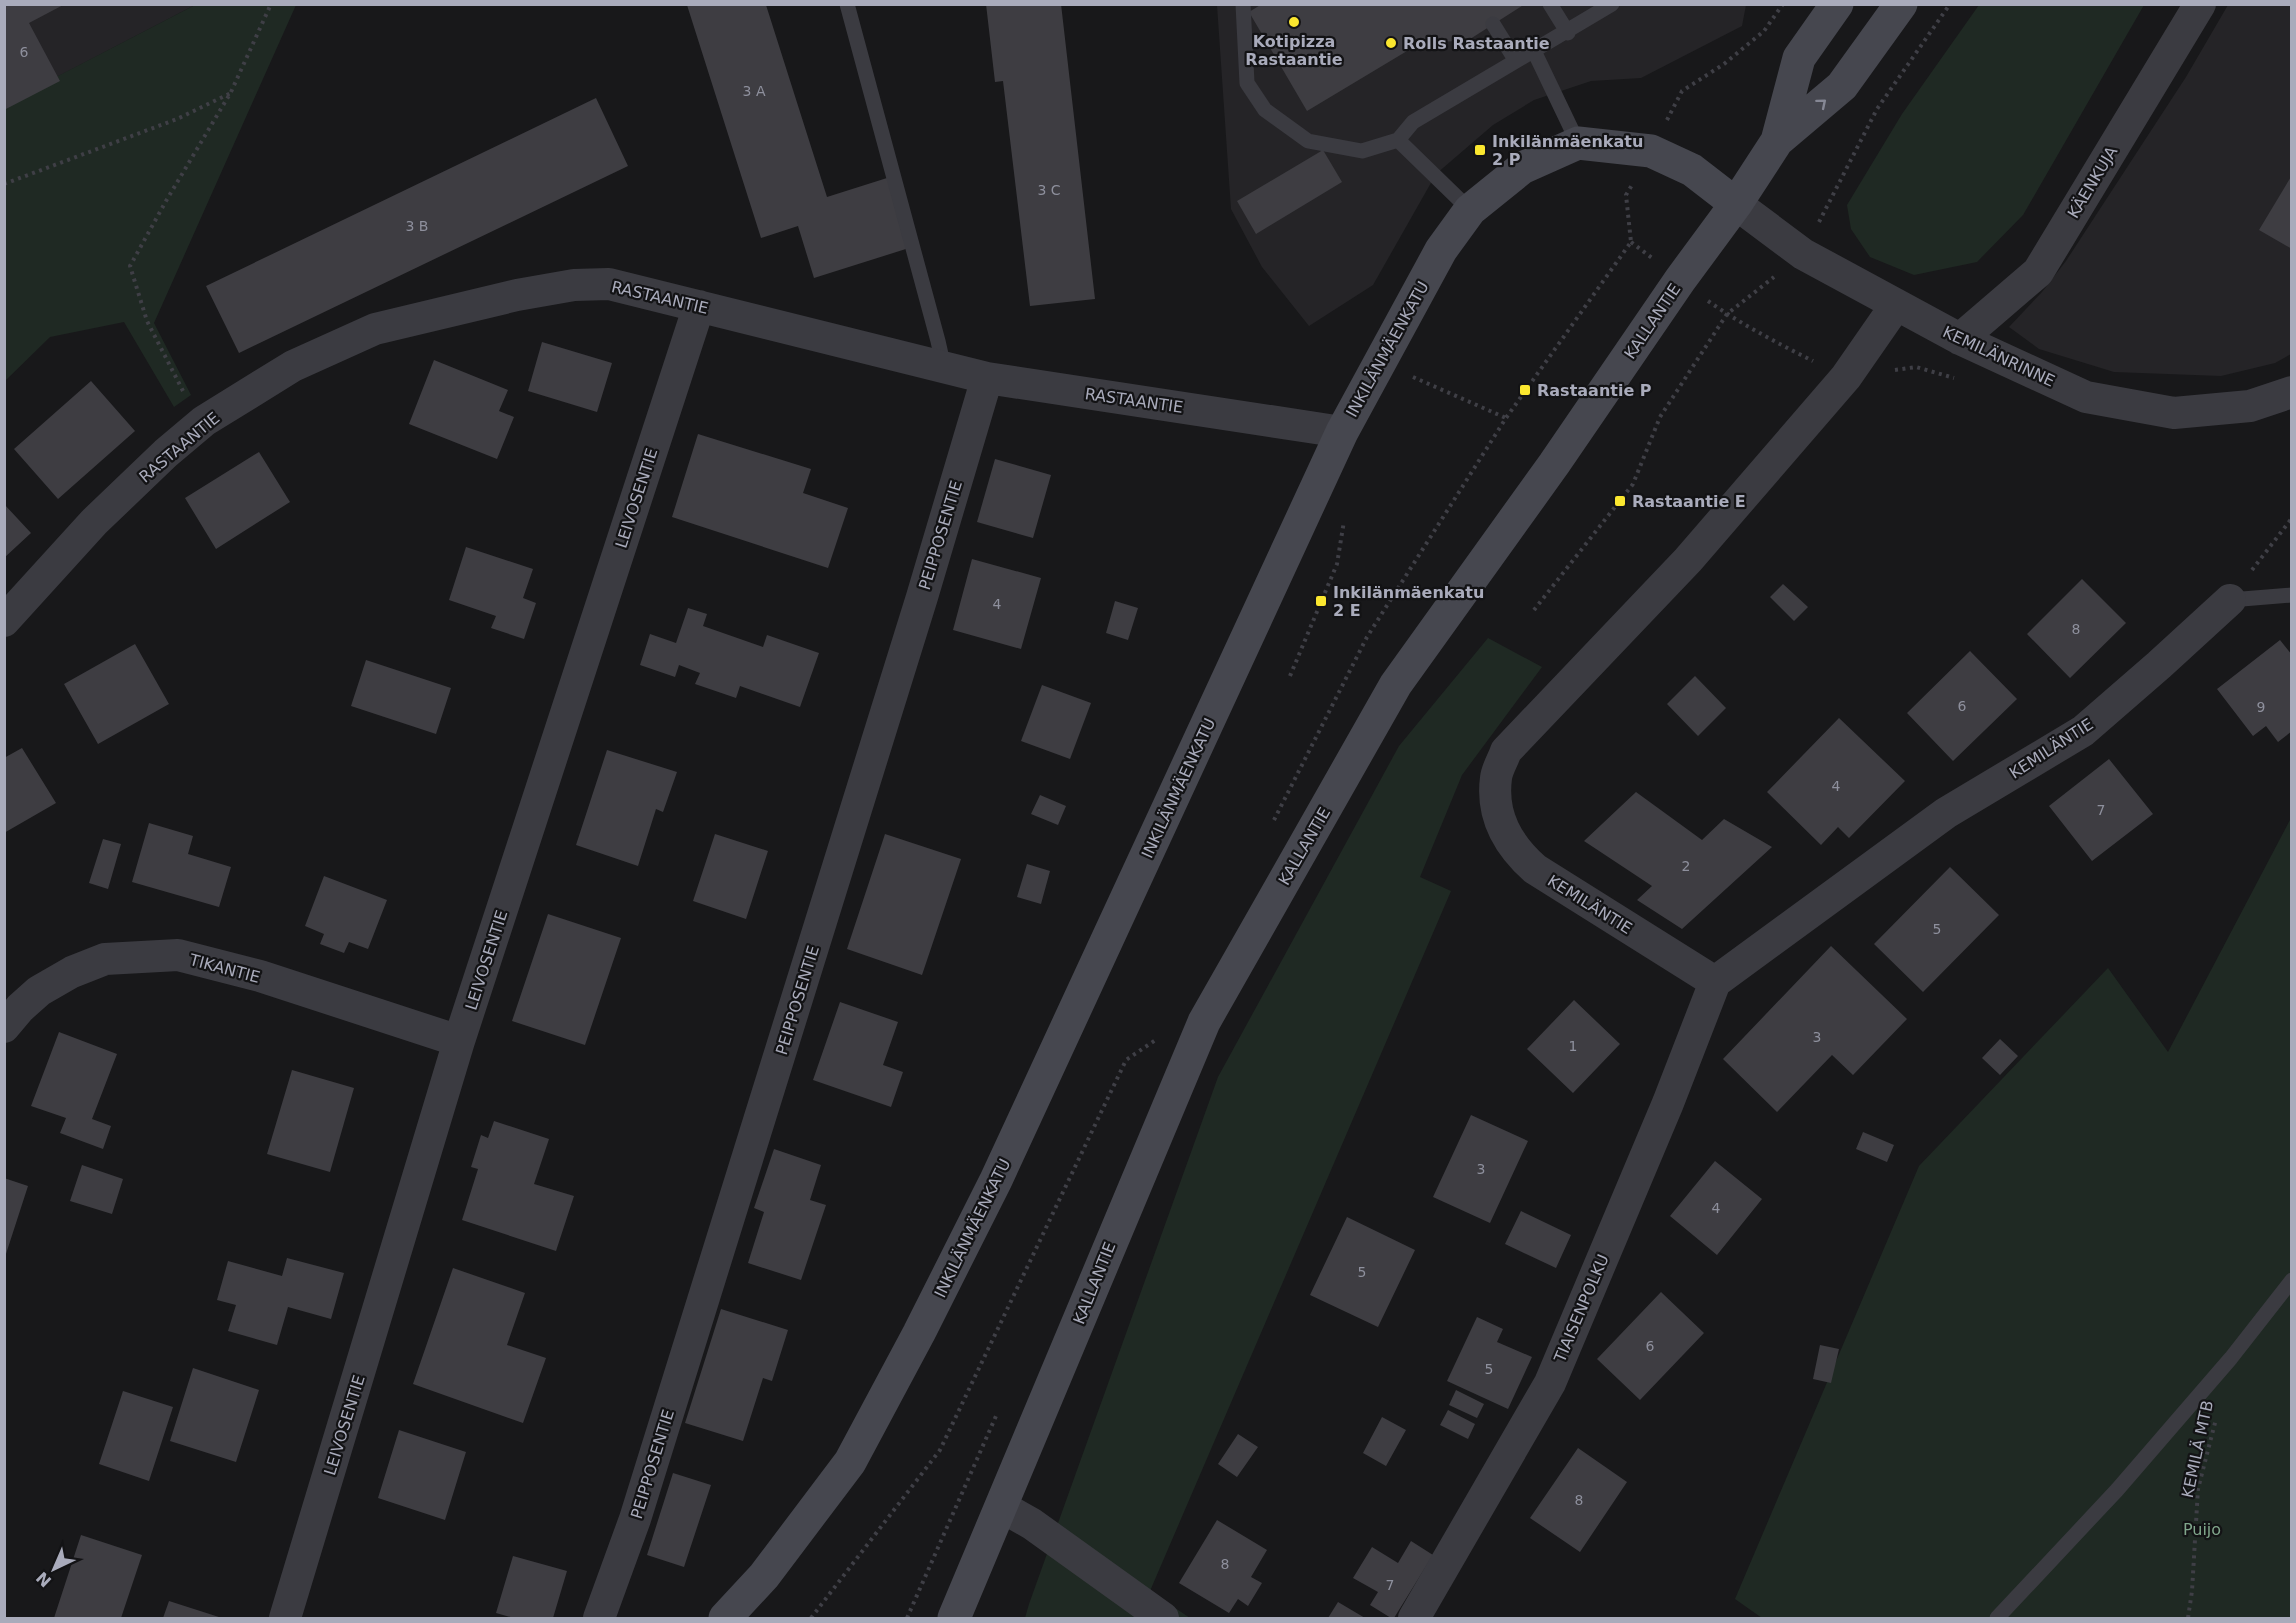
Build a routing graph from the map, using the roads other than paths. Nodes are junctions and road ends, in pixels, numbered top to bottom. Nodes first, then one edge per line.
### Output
1 (847, 4) edge
2 (1243, 4) edge
3 (1550, 4) edge
4 (1612, 4) edge
5 (1837, 4) edge
6 (1901, 4) edge
7 (2200, 4) edge
8 (1493, 24) dead end
9 (1568, 33) junction
10 (1534, 51) junction
11 (1516, 61) junction
12 (1398, 140) junction
13 (1777, 141) junction
14 (1578, 143) junction
15 (1736, 204) junction
16 (1470, 210) junction
17 (1896, 305) junction
18 (699, 306) junction
19 (1960, 339) junction
20 (944, 368) junction
21 (987, 378) junction
22 (2292, 392) edge
23 (1342, 432) junction
24 (2292, 595) edge
25 (2230, 600) joint
26 (4, 621) edge
27 (1715, 982) junction
28 (4, 1027) edge
29 (459, 1041) junction
30 (2292, 1280) edge
31 (1002, 1507) junction
32 (285, 1618) edge
33 (599, 1618) edge
34 (725, 1618) edge
35 (954, 1618) edge
36 (1163, 1618) edge
37 (1414, 1618) edge
38 (1997, 1618) edge

1 - 20 lane
2 - 12 lane
3 - 9 lane
4 - 9 lane
5 - 13 main road, KALLANTIE
13 -> 6 main road, KALLANTIE
7 - 19 street, KÄENKUJA
8 - 11 lane
9 - 10 lane
10 - 11 lane
10 - 14 lane
11 - 12 lane
12 - 16 lane
13 - 15 main road, KALLANTIE
14 - 15 main road
14 - 16 main road, INKILÄNMÄENKATU
15 - 17 street, KEMILÄNRINNE
15 - 31 main road, KALLANTIE
16 - 23 main road, INKILÄNMÄENKATU
17 - 19 street, KEMILÄNRINNE
17 - 27 street, KEMILÄNTIE
18 - 20 street, RASTAANTIE
18 - 26 street, RASTAANTIE
18 - 29 street, LEIVOSENTIE
19 - 22 street, KEMILÄNRINNE
20 - 21 street, RASTAANTIE
21 - 23 street, RASTAANTIE
21 - 33 street, PEIPPOSENTIE
23 - 34 main road, INKILÄNMÄENKATU
24 - 25 lane
25 - 27 street, KEMILÄNTIE
27 - 37 street, TIAISENPOLKU
28 - 29 street, TIKANTIE
29 - 32 street, LEIVOSENTIE
30 - 38 lane
31 - 35 main road, KALLANTIE
31 - 36 street

